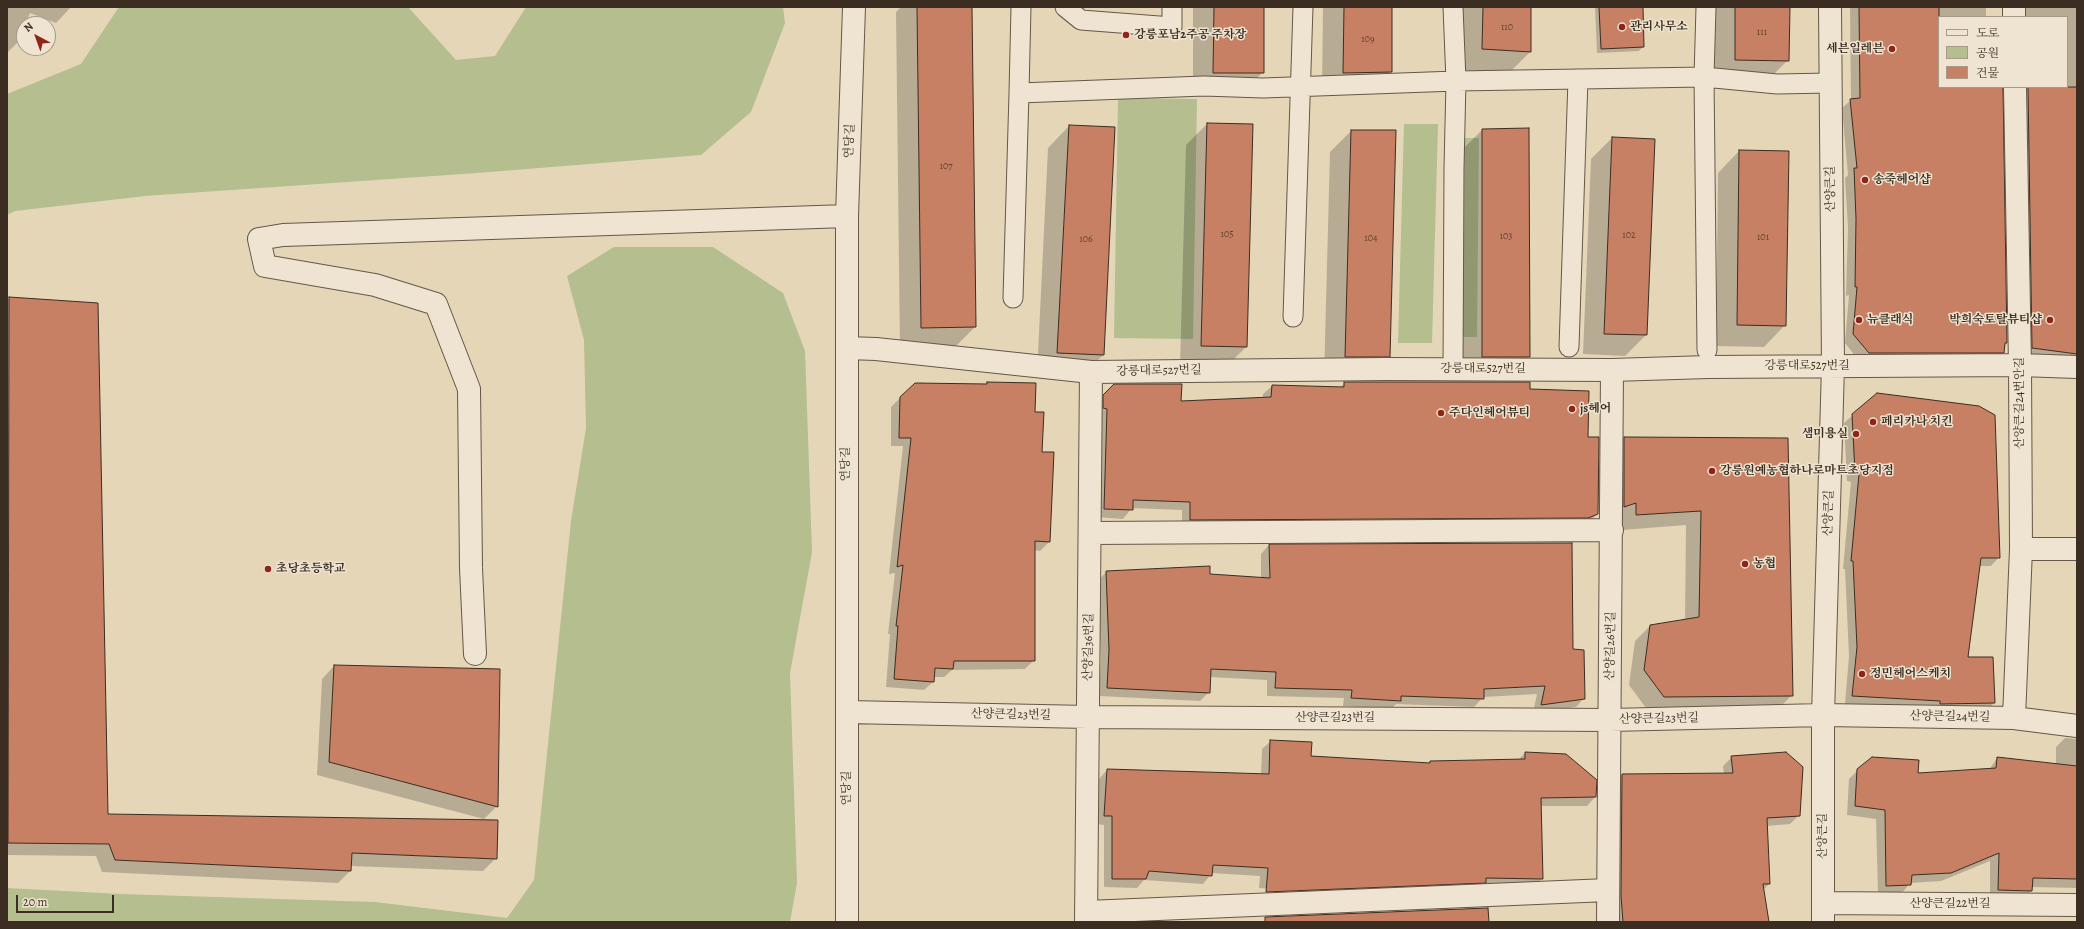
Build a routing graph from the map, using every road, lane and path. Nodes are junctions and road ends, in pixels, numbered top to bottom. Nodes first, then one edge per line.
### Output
1 (854, 7) edge
2 (1021, 7) edge
3 (1065, 7) edge
4 (1172, 7) edge
5 (1303, 7) edge
6 (1453, 7) edge
7 (1706, 7) edge
8 (1830, 7) edge
9 (1081, 13) edge
10 (1704, 77) junction
11 (1578, 79) junction
12 (1456, 81) junction
13 (1830, 83) junction
14 (1301, 87) junction
15 (2015, 88) edge
16 (1019, 93) junction
17 (847, 216) junction
18 (1014, 298) dead end
19 (1293, 317) dead end
20 (1569, 347) dead end
21 (848, 348) junction
22 (1707, 350) dead end
23 (2020, 365) junction
24 (1833, 366) junction
25 (2077, 367) edge
26 (1453, 369) junction
27 (1612, 370) junction
28 (1091, 372) junction
29 (1612, 530) junction
30 (1090, 533) junction
31 (2021, 549) junction
32 (2077, 549) edge
33 (475, 654) dead end
34 (846, 712) junction
35 (1823, 715) junction
36 (1088, 717) junction
37 (2014, 718) junction
38 (1610, 720) junction
39 (2077, 726) edge
40 (1608, 890) junction
41 (2077, 905) edge
42 (1824, 913) edge
43 (1086, 917) edge
44 (846, 922) edge
45 (1608, 922) edge

1 - 17 street, 연당길
2 - 16 lane
3 - 9 lane
4 - 9 lane
5 - 14 lane
6 - 12 lane
7 - 10 lane
8 - 13 street, 산양큰길
10 - 11 lane
10 - 13 lane
10 - 22 lane
11 - 12 lane
11 - 20 lane
12 - 14 lane
12 - 26 lane
13 - 24 street, 산양큰길
14 - 16 lane
14 - 19 lane
15 - 23 street, 산양큰길24번안길
16 - 18 lane
17 - 21 street, 연당길
17 - 33 street
21 - 28 street, 강릉대로527번길
21 - 34 street, 연당길
23 - 24 street, 강릉대로527번길
23 - 25 street, 강릉대로527번길
23 - 31 street, 산양큰길24번안길
24 - 27 street, 강릉대로527번길
24 - 35 street, 산양큰길
26 - 27 street, 강릉대로527번길
26 - 28 street, 강릉대로527번길
27 - 29 street, 산양길26번길
28 - 30 street, 산양길36번길
29 - 30 street
29 - 38 street, 산양길26번길
30 - 36 street, 산양길36번길
31 - 32 street
31 - 37 street, 산양큰길24번안길
34 - 36 street, 산양큰길23번길
34 - 44 street, 연당길
35 - 37 street, 산양큰길24번길
35 - 38 street, 산양큰길23번길
35 - 42 street, 산양큰길
36 - 38 street, 산양큰길23번길
36 - 43 street, 산양길36번길
37 - 39 street, 산양큰길24번길
38 - 40 street, 산양길26번길
40 - 43 street
40 - 45 street, 산양길26번길
41 - 42 street, 산양큰길22번길

